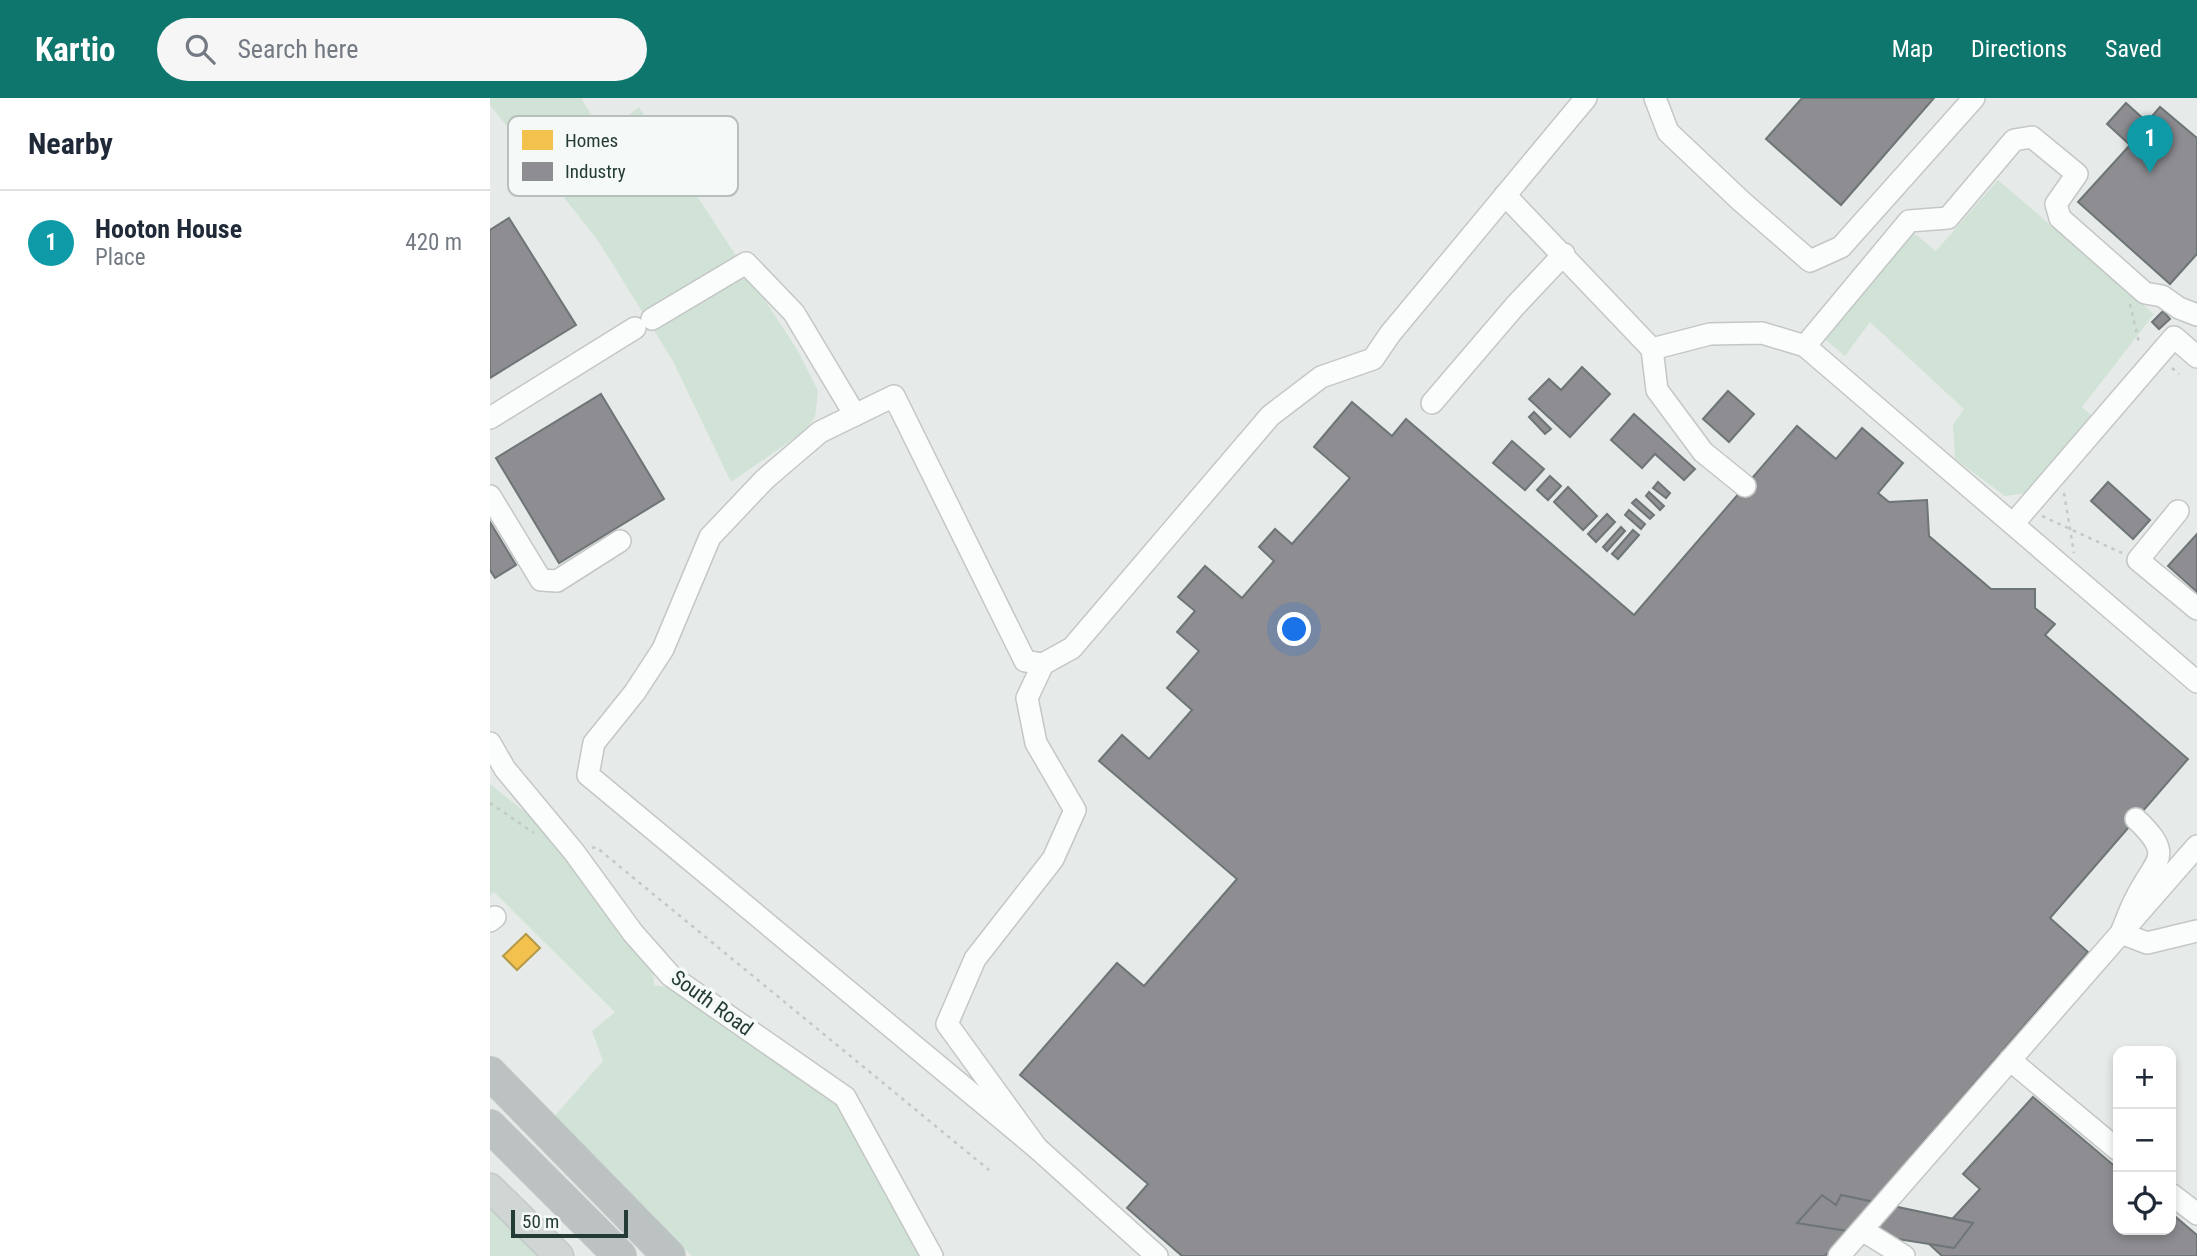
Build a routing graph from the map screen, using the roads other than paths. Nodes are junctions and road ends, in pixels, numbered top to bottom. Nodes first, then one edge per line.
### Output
1 (1586, 98) edge
2 (1655, 98) edge
3 (1974, 98) edge
4 (1505, 195) junction
5 (1564, 254) junction
6 (2197, 315) edge
7 (1805, 346) junction
8 (1652, 349) junction
9 (2197, 357) edge
10 (1432, 403) dead end
11 (855, 415) junction
12 (490, 418) edge
13 (1745, 486) dead end
14 (490, 496) edge
15 (2179, 511) dead end
16 (2013, 524) junction
17 (620, 541) dead end
18 (2197, 609) edge
19 (1043, 664) junction
20 (2197, 682) edge
21 (490, 743) edge
22 (2136, 819) dead end
23 (2197, 846) edge
24 (2197, 931) edge
25 (2121, 933) junction
26 (2010, 1060) junction
27 (490, 1073) edge
28 (490, 1126) edge
29 (2113, 1146) edge
30 (1037, 1148) junction
31 (490, 1188) edge
32 (2176, 1198) edge
33 (2197, 1214) edge
34 (1862, 1230) junction
35 (559, 1256) edge
36 (620, 1256) edge
37 (669, 1256) edge
38 (932, 1256) edge
39 (1157, 1256) edge
40 (1839, 1256) edge
41 (1904, 1256) edge

1 - 4 street
2 - 3 street
4 - 5 street
4 - 19 street
5 - 8 street
5 - 10 street
6 - 7 street
7 - 8 street
7 - 16 street
8 - 13 street
9 - 16 street
11 - 12 street
11 - 19 street
11 - 30 street
14 - 17 street
15 - 18 street
16 - 20 street
19 - 30 street
21 - 38 street, South Road
22 - 25 street
23 - 25 street
24 - 25 street
25 - 26 street
26 - 29 street
26 - 34 street
27 - 37 highway
28 - 36 highway
30 - 39 street
31 - 35 main road
32 - 33 street
34 - 40 street
34 - 41 street

